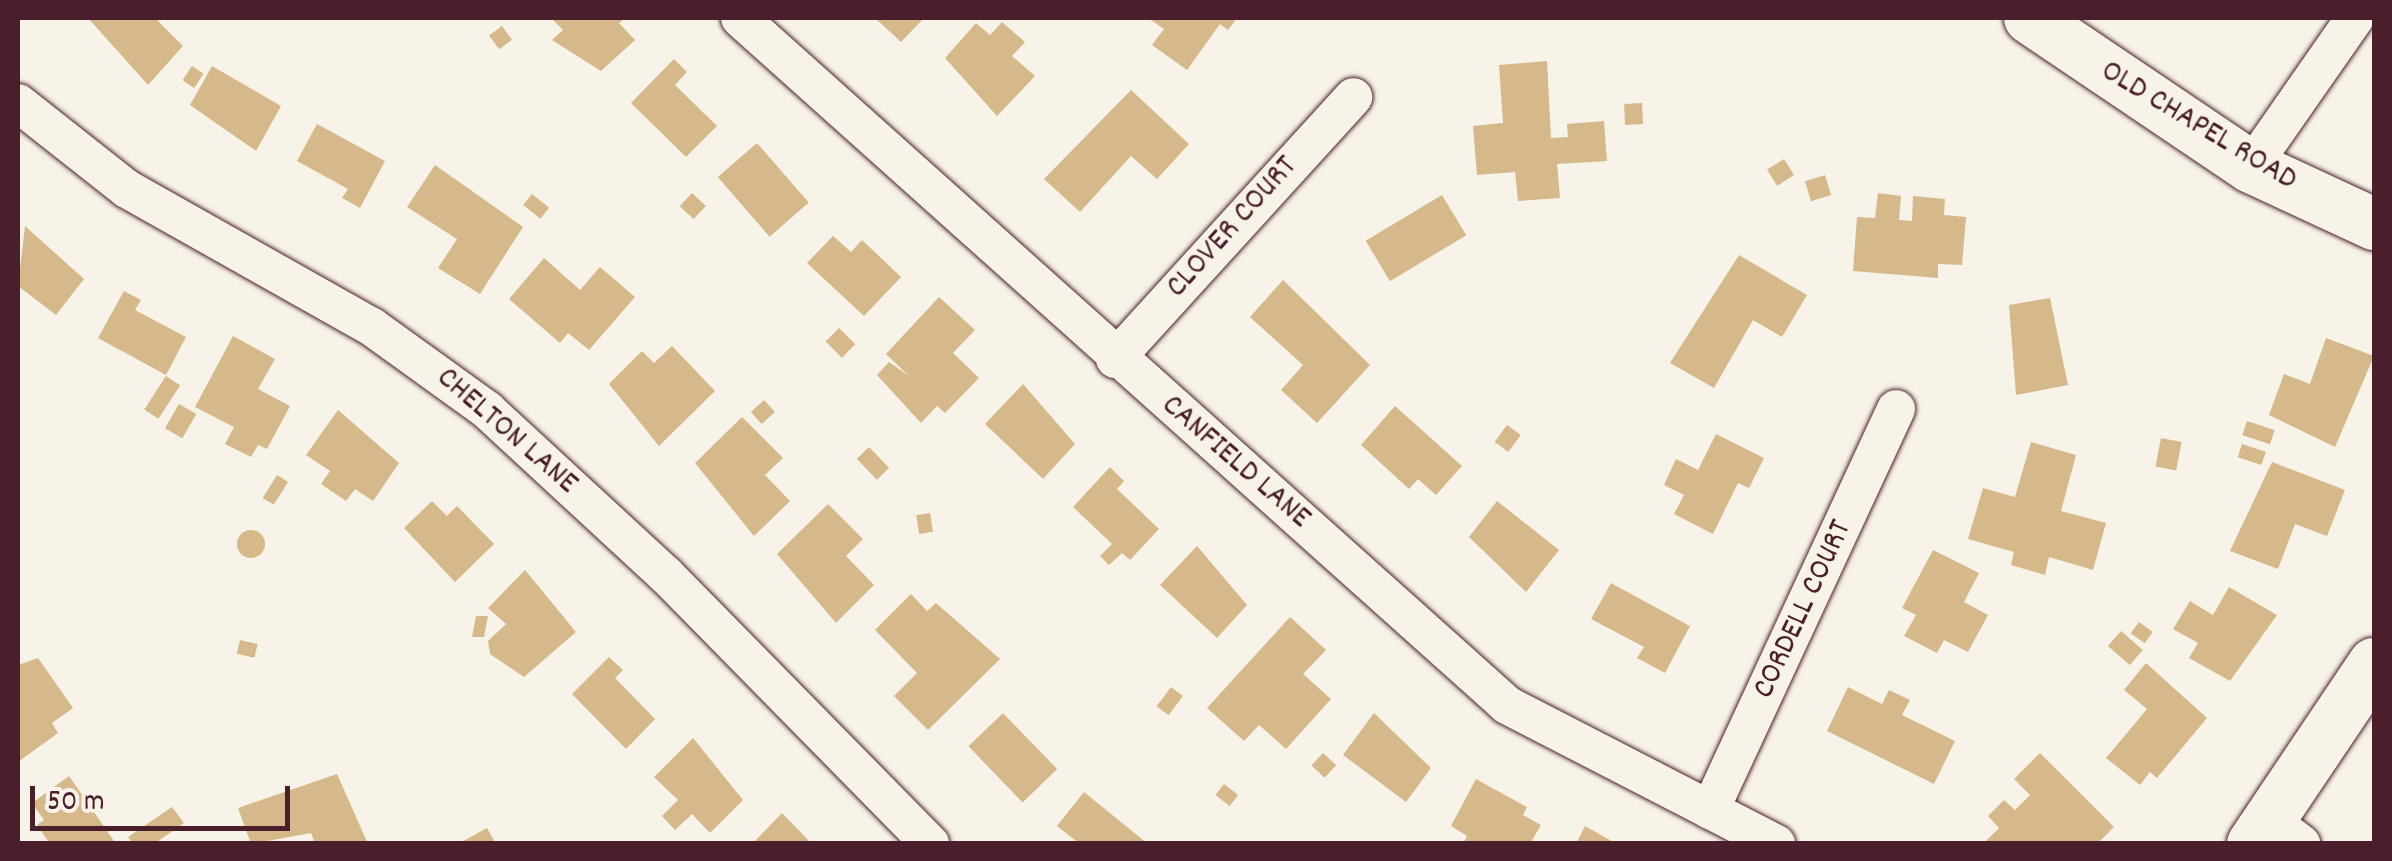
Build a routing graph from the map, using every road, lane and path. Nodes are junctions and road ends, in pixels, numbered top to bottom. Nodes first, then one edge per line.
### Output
1 (740, 18) edge
2 (2030, 18) edge
3 (2355, 18) edge
4 (1352, 97) dead end
5 (18, 102) edge
6 (2251, 167) junction
7 (2374, 224) edge
8 (1115, 359) junction
9 (1896, 409) dead end
10 (2374, 664) edge
11 (1710, 810) junction
12 (2275, 836) edge
13 (930, 844) edge
14 (1776, 844) edge

1 - 8 street, CANFIELD LANE
2 - 6 street, OLD CHAPEL ROAD
3 - 6 street
4 - 8 street, CLOVER COURT
5 - 13 street, CHELTON LANE
6 - 7 street, OLD CHAPEL ROAD
8 - 11 street, CANFIELD LANE
9 - 11 street, CORDELL COURT
10 - 12 street
11 - 14 street, CANFIELD LANE

